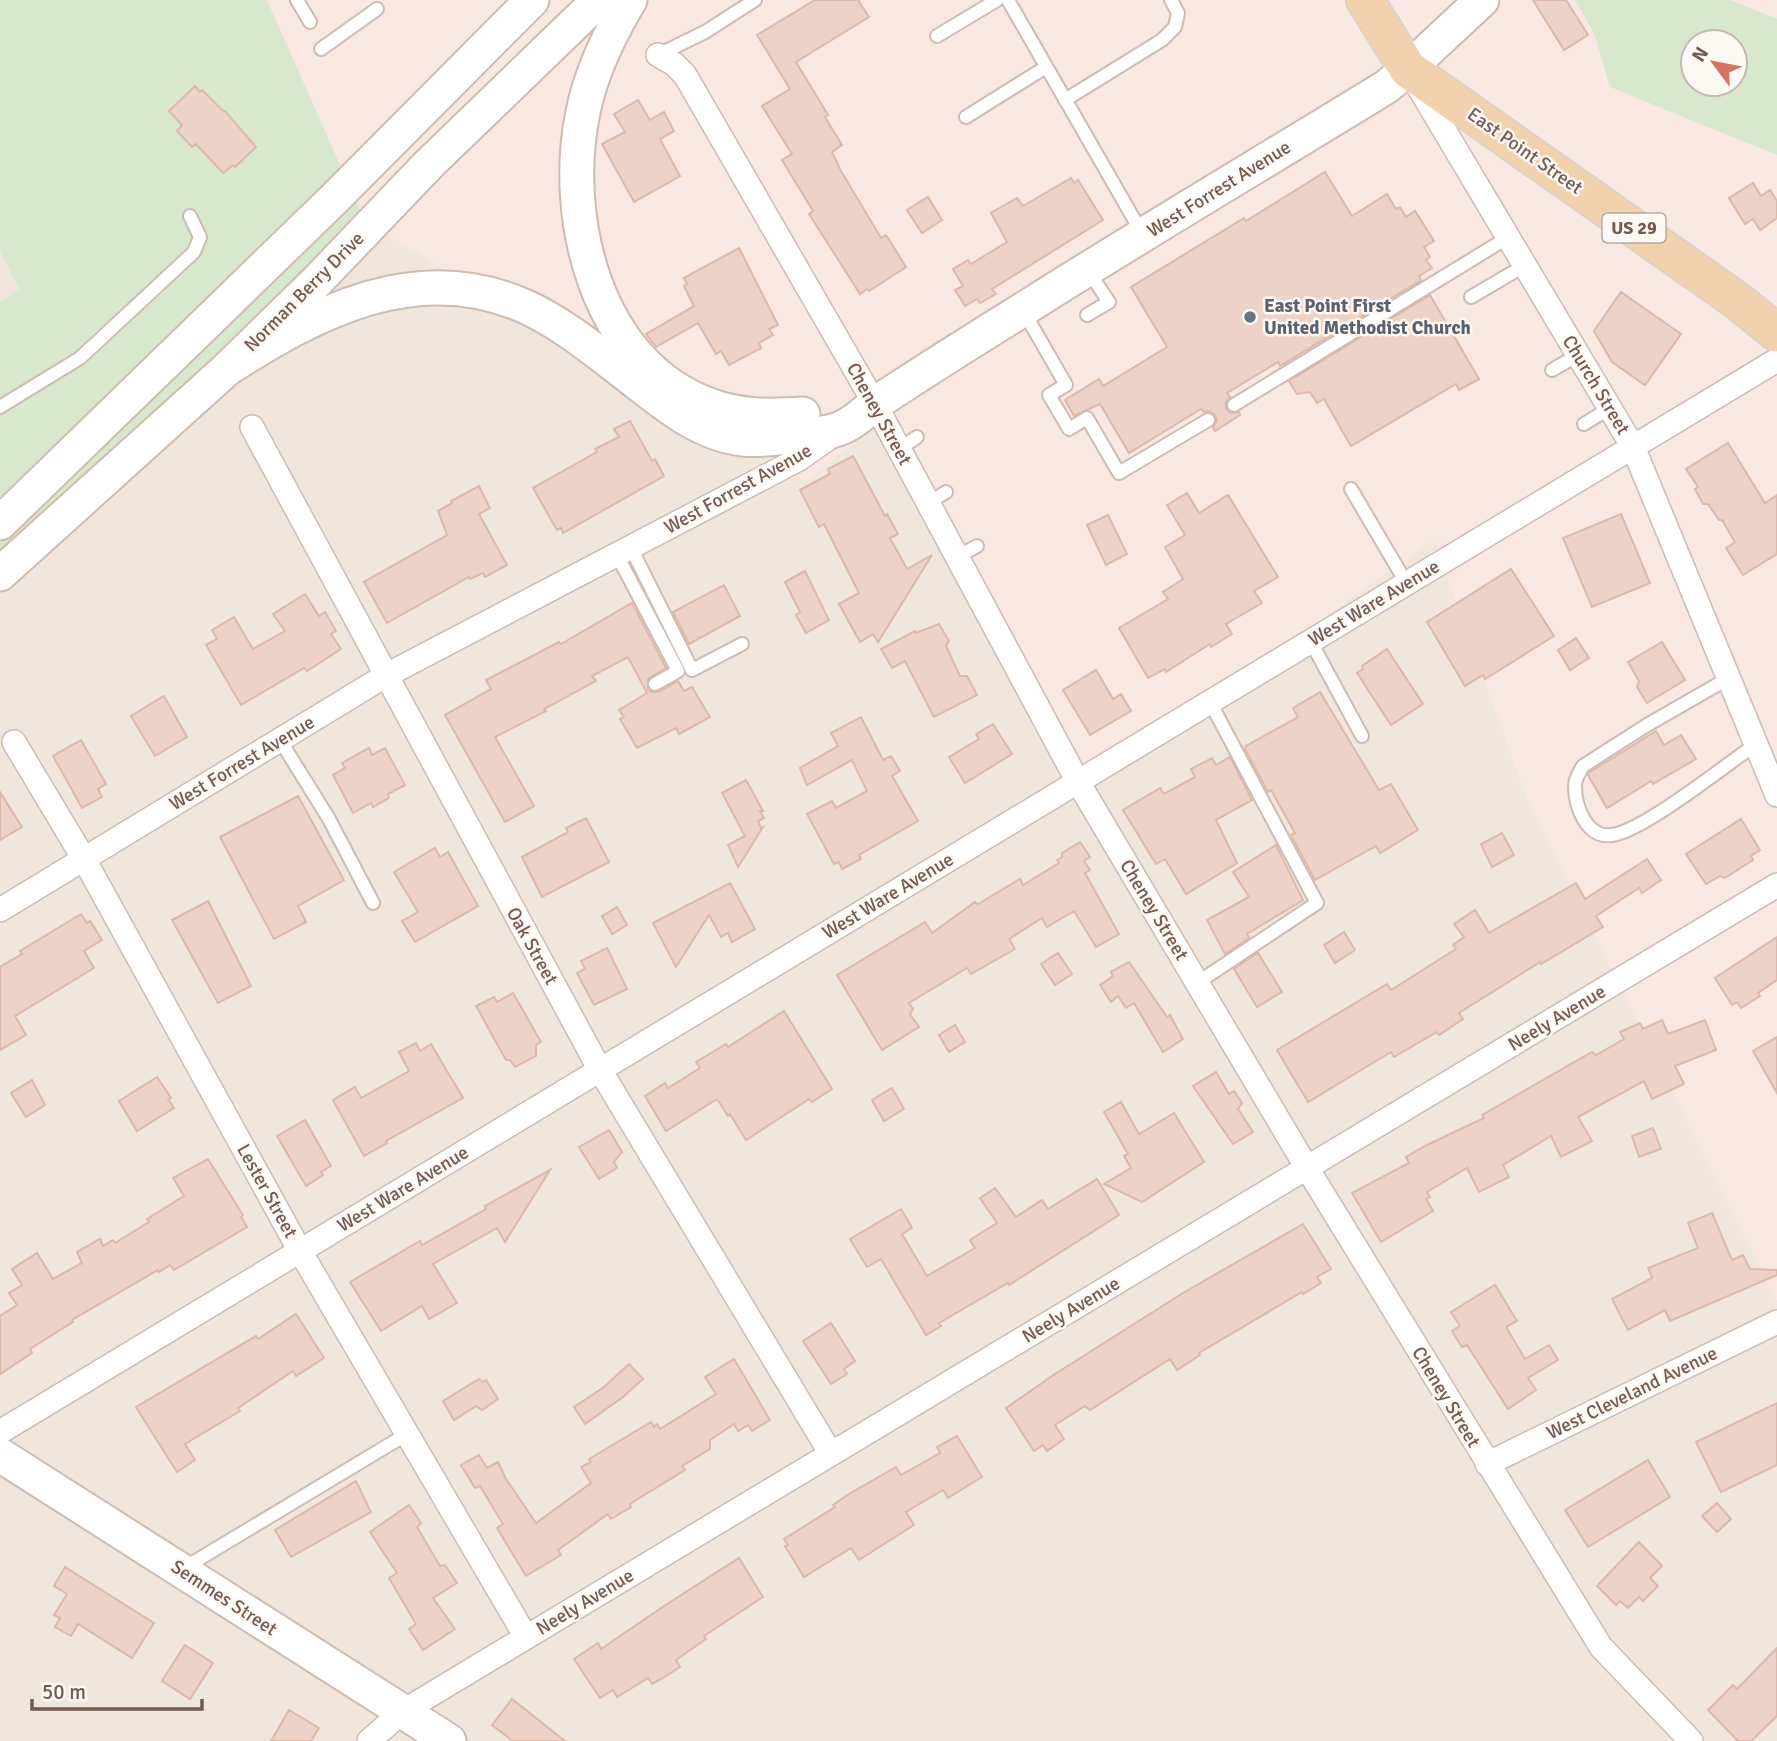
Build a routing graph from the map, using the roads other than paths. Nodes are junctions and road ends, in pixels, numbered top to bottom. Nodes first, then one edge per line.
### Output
1 (297, 0) edge
2 (599, 0) edge
3 (630, 0) edge
4 (755, 0) edge
5 (997, 0) edge
6 (1008, 0) edge
7 (1171, 0) edge
8 (1365, 0) edge
9 (1482, 0) edge
10 (523, 3) edge
11 (377, 9) dead end
12 (310, 22) dead end
13 (937, 36) dead end
14 (321, 49) dead end
15 (658, 55) joint
16 (1046, 67) junction
17 (1408, 69) junction
18 (1065, 100) junction
19 (966, 117) dead end
20 (190, 216) dead end
21 (1144, 236) junction
22 (1507, 238) junction
23 (1524, 266) junction
24 (1087, 270) junction
25 (1471, 296) dead end
26 (1022, 309) junction
27 (1087, 315) dead end
28 (1777, 333) edge
29 (1578, 355) junction
30 (1777, 360) edge
31 (227, 369) junction
32 (1552, 370) dead end
33 (875, 404) junction
34 (1234, 405) dead end
35 (0, 407) edge
36 (1610, 408) junction
37 (1208, 420) dead end
38 (1584, 424) dead end
39 (252, 427) dead end
40 (845, 427) junction
41 (1633, 447) junction
42 (1351, 489) dead end
43 (0, 523) edge
44 (624, 552) junction
45 (0, 574) edge
46 (1407, 584) junction
47 (1311, 642) junction
48 (742, 644) dead end
49 (385, 676) junction
50 (1729, 678) junction
51 (654, 684) dead end
52 (1210, 702) junction
53 (1362, 736) dead end
54 (280, 740) junction
55 (14, 742) dead end
56 (1756, 744) junction
57 (1078, 782) junction
58 (1777, 795) edge
59 (83, 859) junction
60 (1777, 885) edge
61 (373, 903) dead end
62 (0, 910) edge
63 (1197, 983) junction
64 (600, 1070) junction
65 (1307, 1168) junction
66 (300, 1251) junction
67 (1777, 1322) edge
68 (0, 1432) edge
69 (407, 1434) junction
70 (831, 1454) junction
71 (0, 1455) edge
72 (1487, 1464) junction
73 (181, 1570) junction
74 (526, 1637) junction
75 (402, 1712) junction
76 (369, 1741) edge
77 (449, 1741) edge
78 (1691, 1741) edge

1 - 12 lane
2 - 31 main road, Norman Berry Drive
3 - 33 main road
4 - 15 lane
5 - 13 lane
6 - 16 lane
7 - 18 lane
8 - 17 main road, Church Street / US 29
9 - 17 main road, West Forrest Avenue
10 - 43 main road
11 - 14 lane
15 - 33 street, Cheney Street
16 - 18 lane
16 - 19 lane
17 - 21 main road, West Forrest Avenue
17 - 22 street, Church Street
17 - 28 main road, East Point Street / US 29
18 - 21 lane
20 - 35 lane
21 - 24 main road, West Forrest Avenue
22 - 23 street, Church Street
22 - 34 lane
23 - 25 lane
23 - 29 street, Church Street
24 - 26 main road, West Forrest Avenue
24 - 27 lane
26 - 33 main road, West Forrest Avenue
26 - 37 lane
29 - 32 lane
29 - 36 street, Church Street
30 - 41 street, West Ware Avenue
31 - 40 main road
31 - 45 main road, Norman Berry Drive
33 - 40 main road, West Forrest Avenue
33 - 57 street, Cheney Street
36 - 38 lane
36 - 41 street, Church Street
39 - 49 street, Oak Street
40 - 44 street, West Forrest Avenue
41 - 46 street, West Ware Avenue
41 - 50 street, Church Street
42 - 46 lane
44 - 48 lane
44 - 49 street, West Forrest Avenue
44 - 51 lane
46 - 47 street, West Ware Avenue
47 - 52 street, West Ware Avenue
47 - 53 lane
49 - 54 street, West Forrest Avenue
49 - 64 street, Oak Street
50 - 56 street, Church Street
50 - 56 lane
52 - 57 street, West Ware Avenue
52 - 63 lane
54 - 59 street, West Forrest Avenue
54 - 61 lane
55 - 59 street, Lester Street
56 - 58 street, Church Street
57 - 63 street, Cheney Street
57 - 64 street, West Ware Avenue
59 - 62 street, West Forrest Avenue
59 - 66 street, Lester Street
60 - 65 street, Neely Avenue
63 - 65 street, Cheney Street
64 - 66 street, West Ware Avenue
64 - 70 street, Oak Street
65 - 70 street, Neely Avenue
65 - 72 street, Cheney Street
66 - 68 street, West Ware Avenue
66 - 69 street, Lester Street
67 - 72 street, West Cleveland Avenue
69 - 73 lane
69 - 74 street, Lester Street
70 - 74 street, Neely Avenue
71 - 73 main road, Semmes Street
72 - 78 street, Cheney Street
73 - 75 main road, Semmes Street
74 - 75 street, Neely Avenue
75 - 76 street, Neely Avenue
75 - 77 main road, Semmes Street

